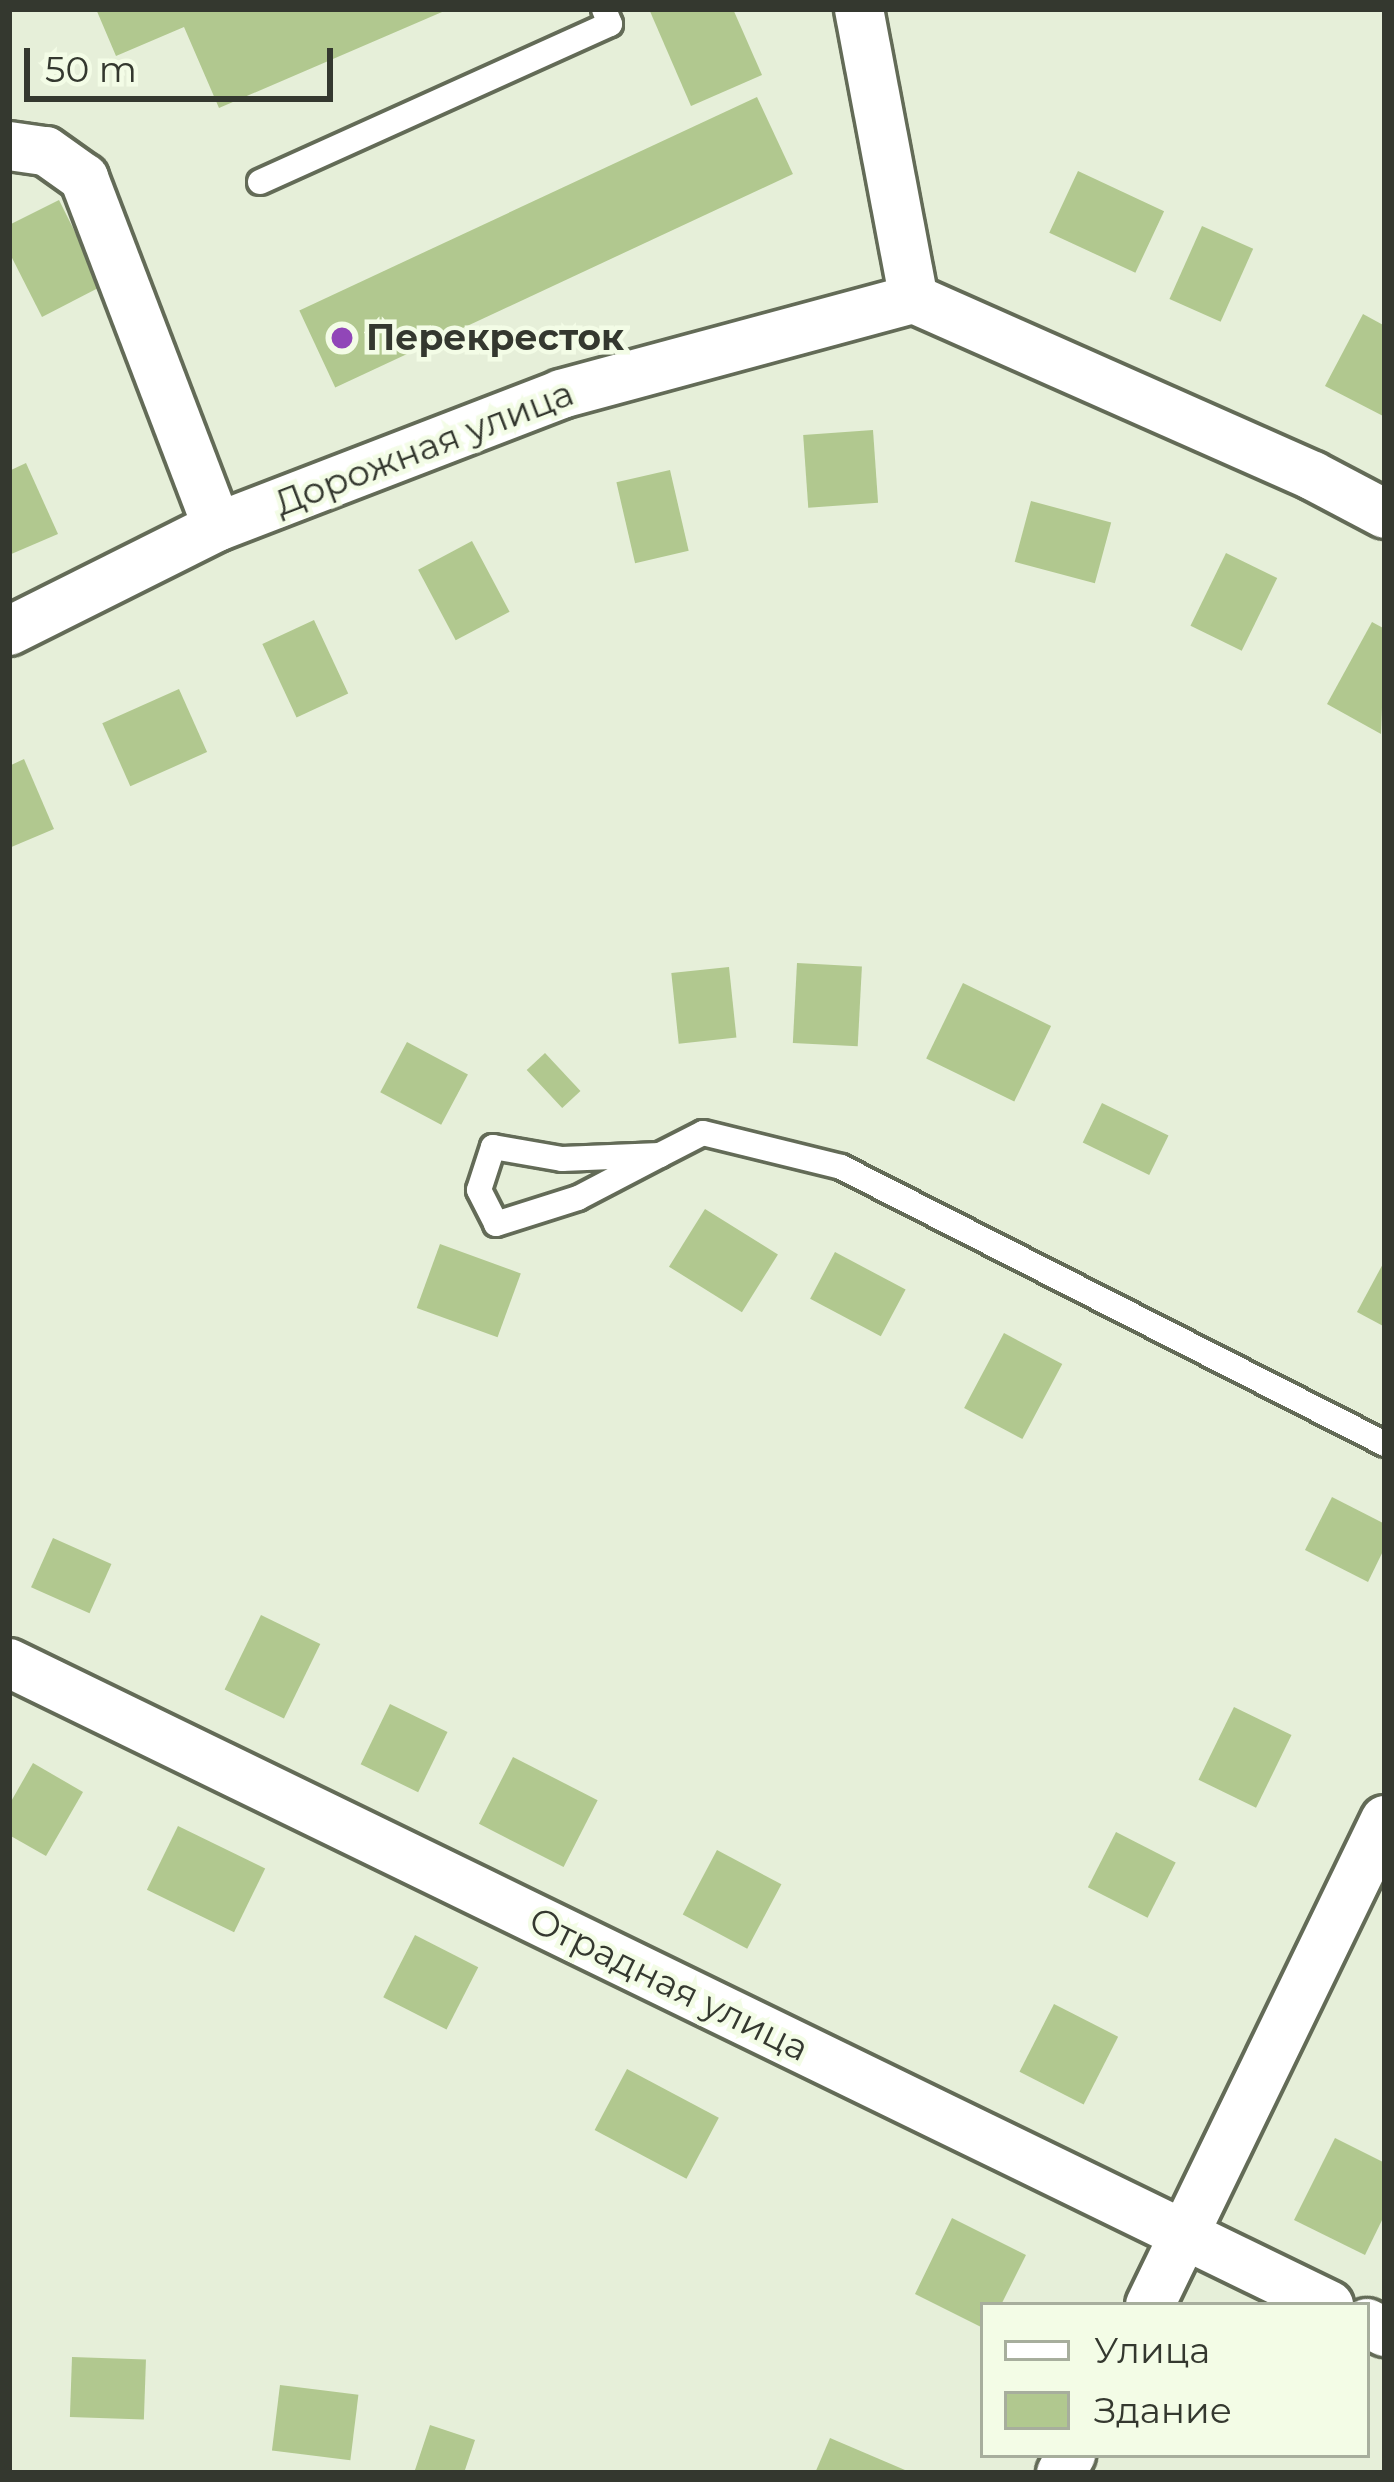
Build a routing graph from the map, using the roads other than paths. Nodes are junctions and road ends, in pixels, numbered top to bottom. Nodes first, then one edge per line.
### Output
1 (604, 9) edge
2 (859, 9) edge
3 (28, 148) edge
4 (260, 182) dead end
5 (914, 298) junction
6 (1385, 514) edge
7 (217, 527) junction
8 (9, 631) edge
9 (660, 1155) junction
10 (1385, 1444) edge
11 (9, 1663) edge
12 (1385, 1820) edge
13 (1186, 2236) junction
14 (1152, 2302) edge
15 (1323, 2302) edge

1 - 4 lane
2 - 5 street
3 - 7 street
5 - 6 street
5 - 7 street, Дорожная улица
7 - 8 street, Дорожная улица
9 - 9 lane
9 - 10 lane
11 - 13 street, Отрадная улица
12 - 13 street
13 - 14 street
13 - 15 street, Отрадная улица

